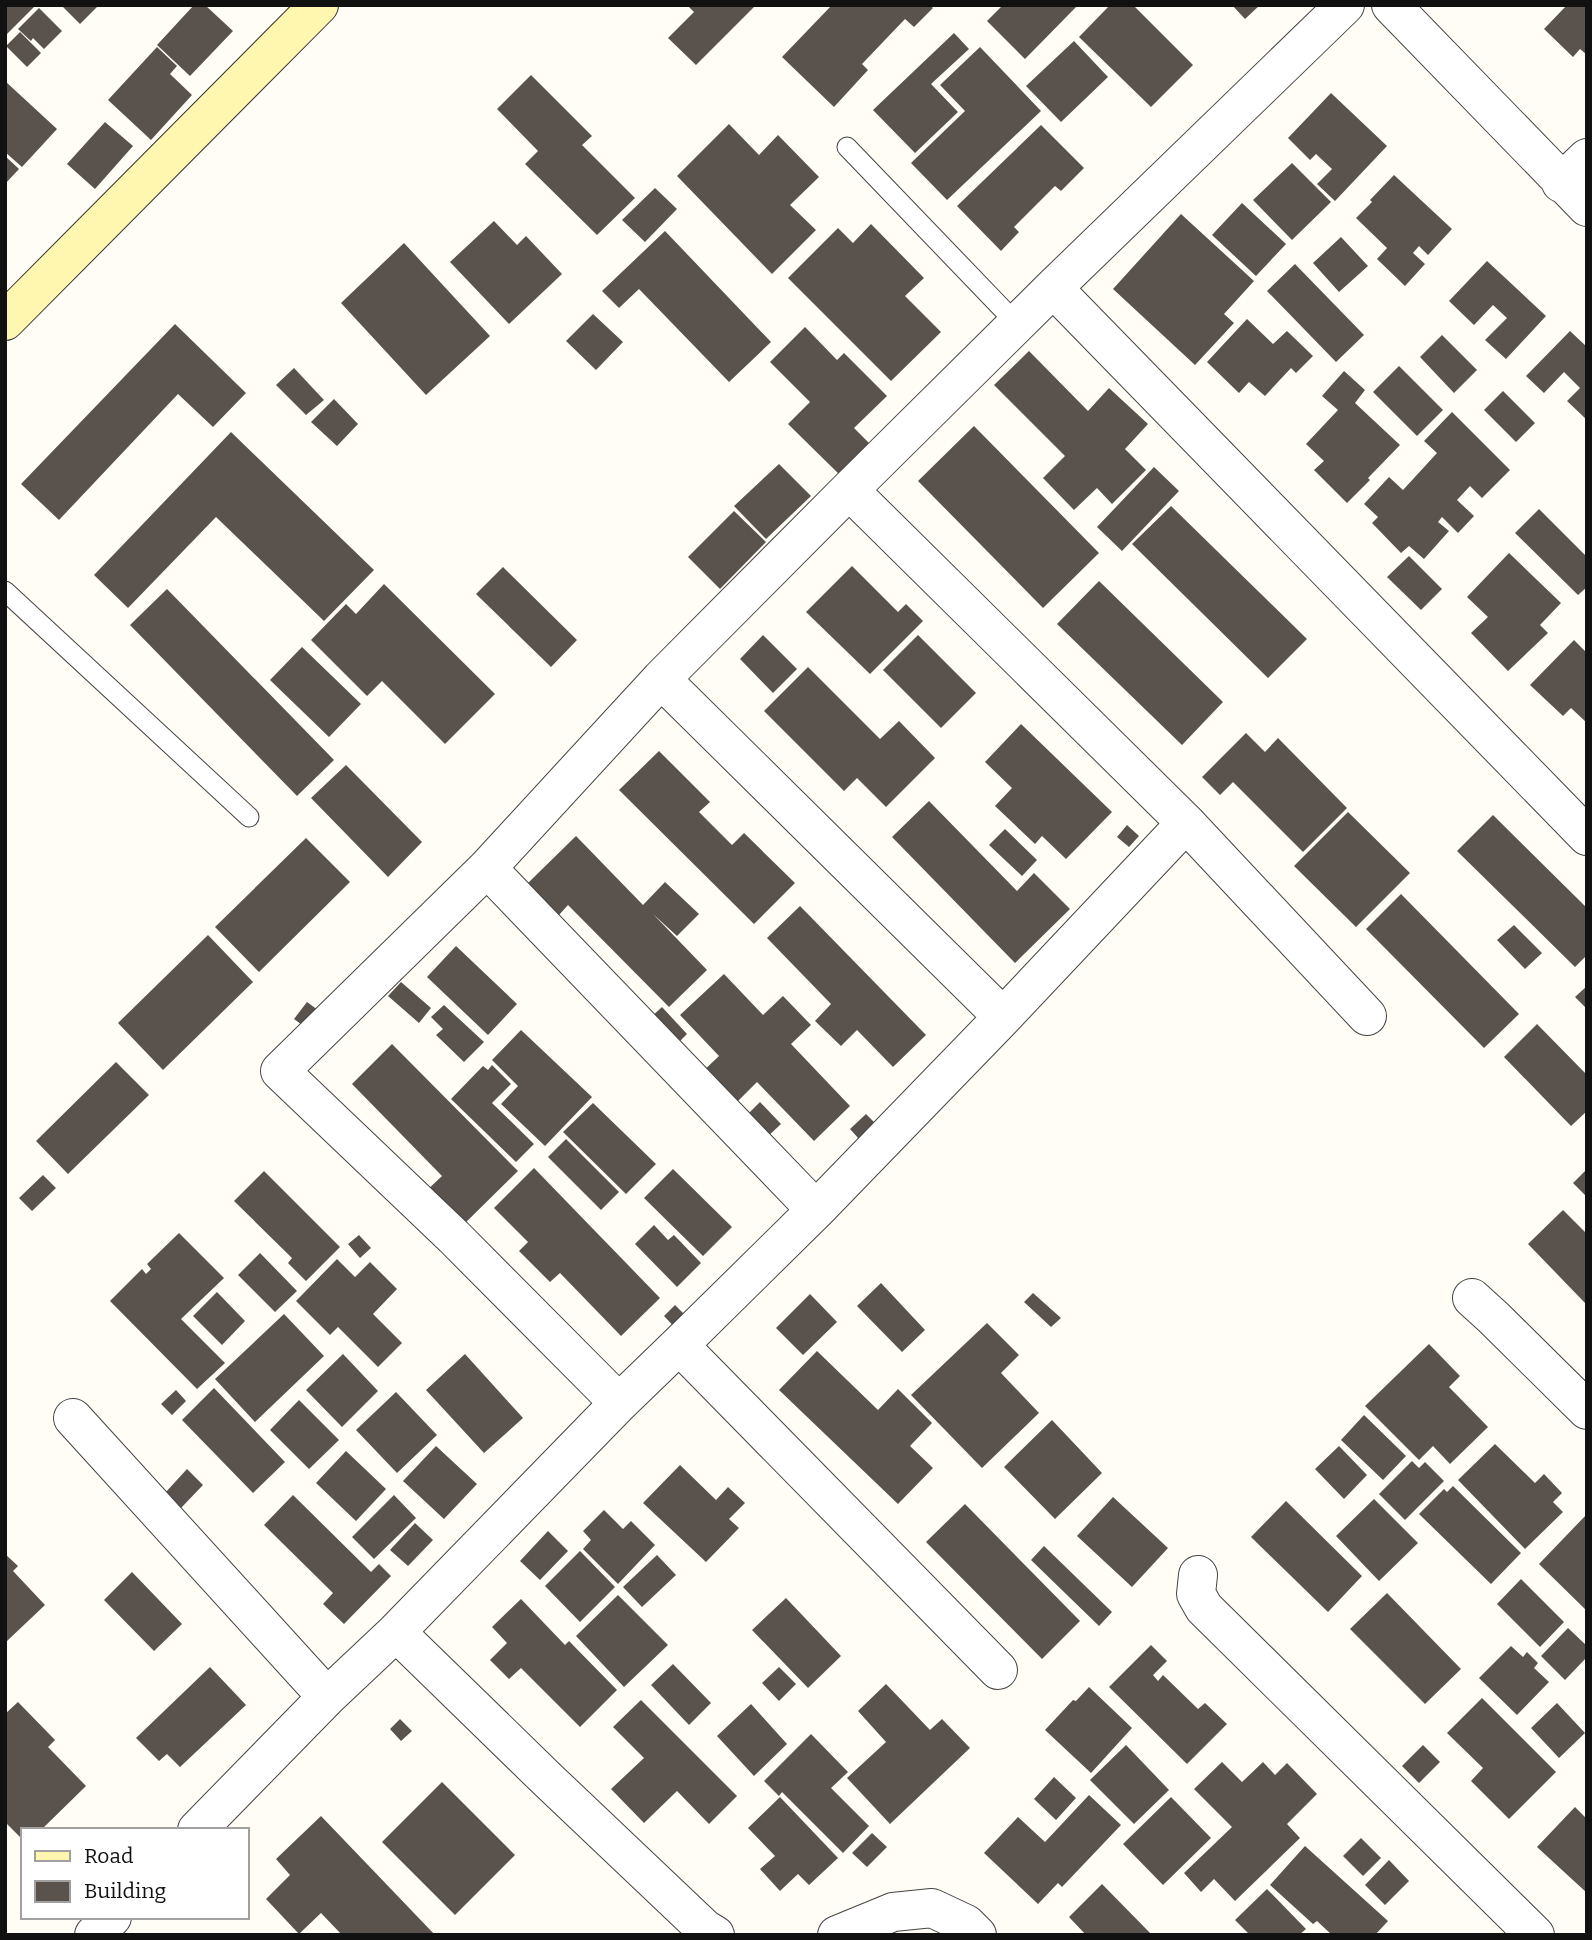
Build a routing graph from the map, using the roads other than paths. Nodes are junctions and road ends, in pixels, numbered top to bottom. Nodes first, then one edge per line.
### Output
1 (319, 5) edge
2 (1345, 5) edge
3 (1391, 5) edge
4 (847, 147) dead end
5 (1578, 183) edge
6 (1053, 288) junction
7 (5, 320) edge
8 (1017, 324) junction
9 (849, 490) junction
10 (5, 591) edge
11 (661, 679) junction
12 (249, 817) dead end
13 (1186, 823) junction
14 (1587, 836) edge
15 (487, 868) junction
16 (1367, 1016) dead end
17 (1003, 1017) junction
18 (816, 1210) junction
19 (1472, 1298) dead end
20 (679, 1345) junction
21 (618, 1403) junction
22 (1587, 1410) edge
23 (73, 1418) dead end
24 (1198, 1575) dead end
25 (396, 1632) junction
26 (998, 1670) dead end
27 (327, 1697) junction
28 (199, 1828) edge
29 (109, 1919) edge
30 (94, 1935) edge
31 (715, 1935) edge
32 (837, 1935) edge
33 (977, 1935) edge
34 (1535, 1935) edge

1 - 7 street
2 - 6 street
3 - 5 street
4 - 8 lane
6 - 8 street
6 - 14 street
8 - 9 street
9 - 11 street
9 - 13 street
10 - 12 lane
11 - 15 street
11 - 17 street
13 - 16 street
13 - 17 street
15 - 18 street
15 - 21 street
17 - 18 street
18 - 20 street
19 - 22 street
20 - 21 street
20 - 26 street
21 - 25 street
23 - 27 street
24 - 34 street
25 - 27 street
25 - 31 street
27 - 28 street
29 - 30 street
32 - 33 street

